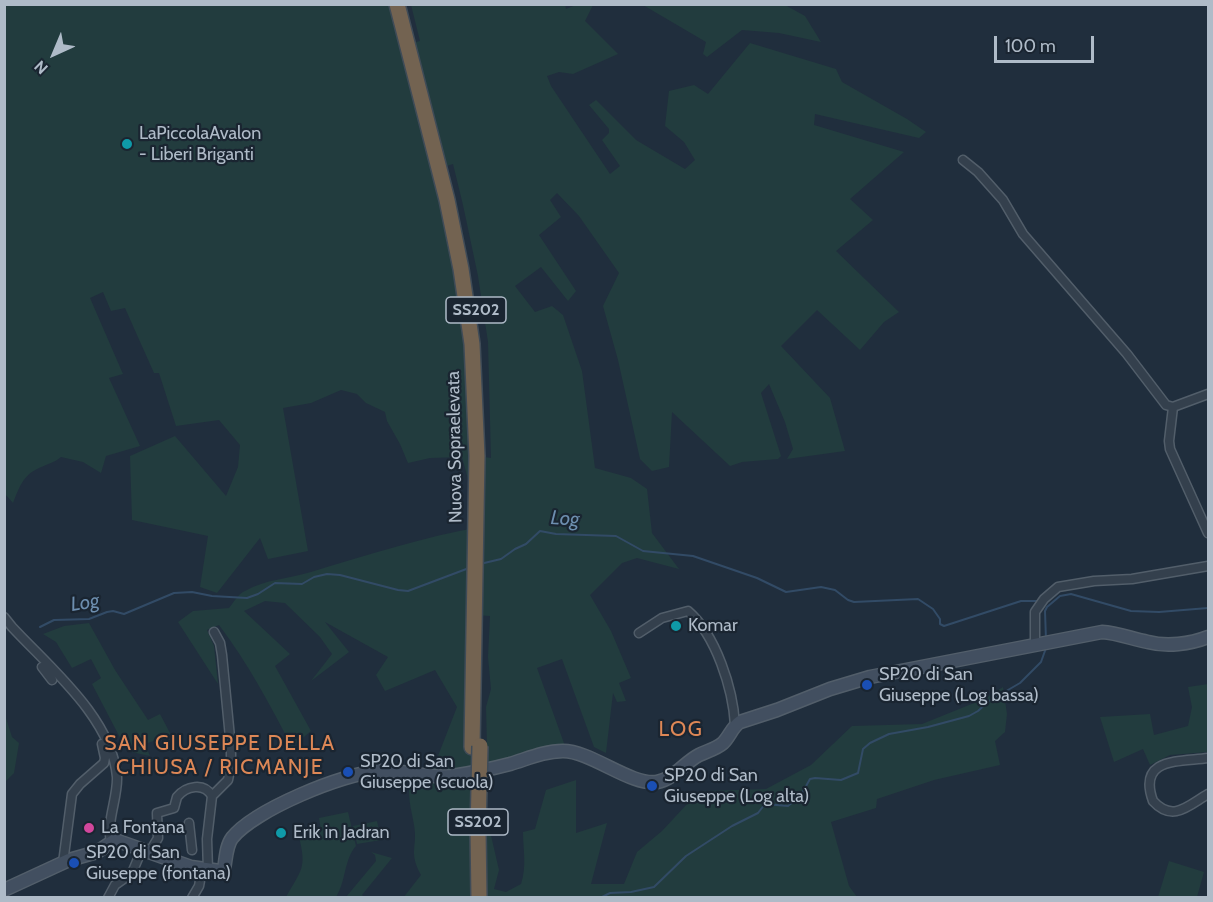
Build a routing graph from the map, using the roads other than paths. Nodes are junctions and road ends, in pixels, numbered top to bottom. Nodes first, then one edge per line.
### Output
1 (397, 4) edge
2 (406, 4) edge
3 (411, 43) junction
4 (963, 160) dead end
5 (1209, 394) edge
6 (1173, 407) junction
7 (1209, 533) edge
8 (1209, 566) edge
9 (4, 617) edge
10 (214, 632) dead end
11 (639, 633) dead end
12 (1209, 637) edge
13 (1035, 644) junction
14 (41, 659) junction
15 (52, 680) dead end
16 (97, 723) junction
17 (735, 725) junction
18 (476, 746) junction
19 (1209, 758) edge
20 (1209, 794) edge
21 (212, 796) junction
22 (207, 829) junction
23 (111, 841) junction
24 (192, 850) dead end
25 (145, 851) junction
26 (63, 863) junction
27 (205, 870) junction
28 (4, 890) edge
29 (108, 897) edge
30 (192, 897) edge
31 (471, 897) edge
32 (479, 897) edge

1 - 3 highway, Nuova Sopraelevata / SS202
2 - 3 highway, Nuova Sopraelevata / SS202
3 - 18 highway, Nuova Sopraelevata / SS202
4 - 6 street
5 - 6 street
6 - 7 street
8 - 13 street
9 - 14 street
10 - 21 street
11 - 17 street
12 - 13 street
13 - 17 street
14 - 15 street
14 - 16 street
16 - 23 street
16 - 26 street
17 - 27 street
18 - 31 highway, Nuova Sopraelevata / SS202
18 - 32 highway, Nuova Sopraelevata / SS202, bridge
19 - 20 street
21 - 22 street
21 - 25 street
22 - 24 street
22 - 27 street
23 - 25 street
23 - 26 street
25 - 27 street
25 - 29 street
26 - 28 street
27 - 30 street

